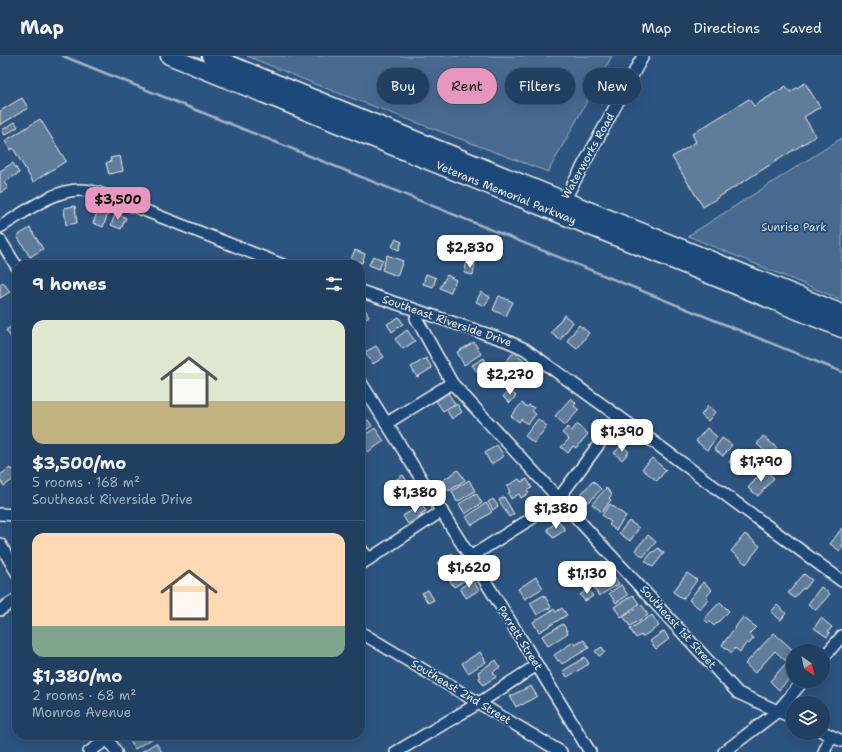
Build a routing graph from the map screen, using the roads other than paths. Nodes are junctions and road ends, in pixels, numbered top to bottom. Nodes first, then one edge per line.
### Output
1 (169, 56) edge
2 (210, 56) edge
3 (643, 56) edge
4 (560, 207) junction
5 (0, 226) edge
6 (0, 240) edge
7 (13, 260) edge
8 (263, 260) edge
9 (365, 293) edge
10 (418, 311) junction
11 (842, 313) edge
12 (842, 330) edge
13 (452, 383) junction
14 (365, 389) edge
15 (619, 417) junction
16 (387, 423) junction
17 (560, 499) junction
18 (442, 512) junction
19 (0, 514) edge
20 (12, 514) edge
21 (0, 544) edge
22 (470, 557) junction
23 (365, 561) edge
24 (12, 564) edge
25 (842, 581) edge
26 (12, 602) edge
27 (0, 610) edge
28 (365, 635) edge
29 (842, 636) edge
30 (830, 650) edge
31 (537, 665) junction
32 (797, 688) edge
33 (479, 703) junction
34 (778, 711) junction
35 (786, 715) edge
36 (830, 735) edge
37 (103, 740) edge
38 (109, 740) edge
39 (826, 740) edge
40 (842, 741) edge
41 (88, 752) edge
42 (116, 752) edge
43 (396, 752) edge
44 (561, 752) edge
45 (590, 752) edge
46 (724, 752) edge
47 (824, 752) edge

1 - 4 highway, Veterans Memorial Parkway
2 - 4 highway, Veterans Memorial Parkway
3 - 4 street, Waterworks Road
4 - 11 highway, Veterans Memorial Parkway
4 - 12 highway, Veterans Memorial Parkway
5 - 8 street
6 - 7 street
9 - 10 street, Southeast Riverside Drive
10 - 13 street, Southeast 1st Street
10 - 15 street, Southeast Riverside Drive
13 - 16 street
13 - 17 street, Southeast 1st Street
14 - 16 street, Parrett Street
15 - 17 street
15 - 25 street, Southeast Riverside Drive
16 - 18 street, Parrett Street
17 - 22 street
17 - 34 street, Southeast 1st Street
18 - 22 street, Parrett Street
18 - 23 street
19 - 20 street
21 - 24 street
22 - 31 street, Parrett Street
26 - 27 street
28 - 33 street, Southeast 2nd Street
29 - 30 street
31 - 33 street
31 - 45 street, Parrett Street
32 - 34 street
33 - 43 street
33 - 44 street, Southeast 2nd Street
34 - 35 street, Southeast 1st Street
34 - 46 street
36 - 40 street
37 - 41 street
38 - 42 street
39 - 47 street

